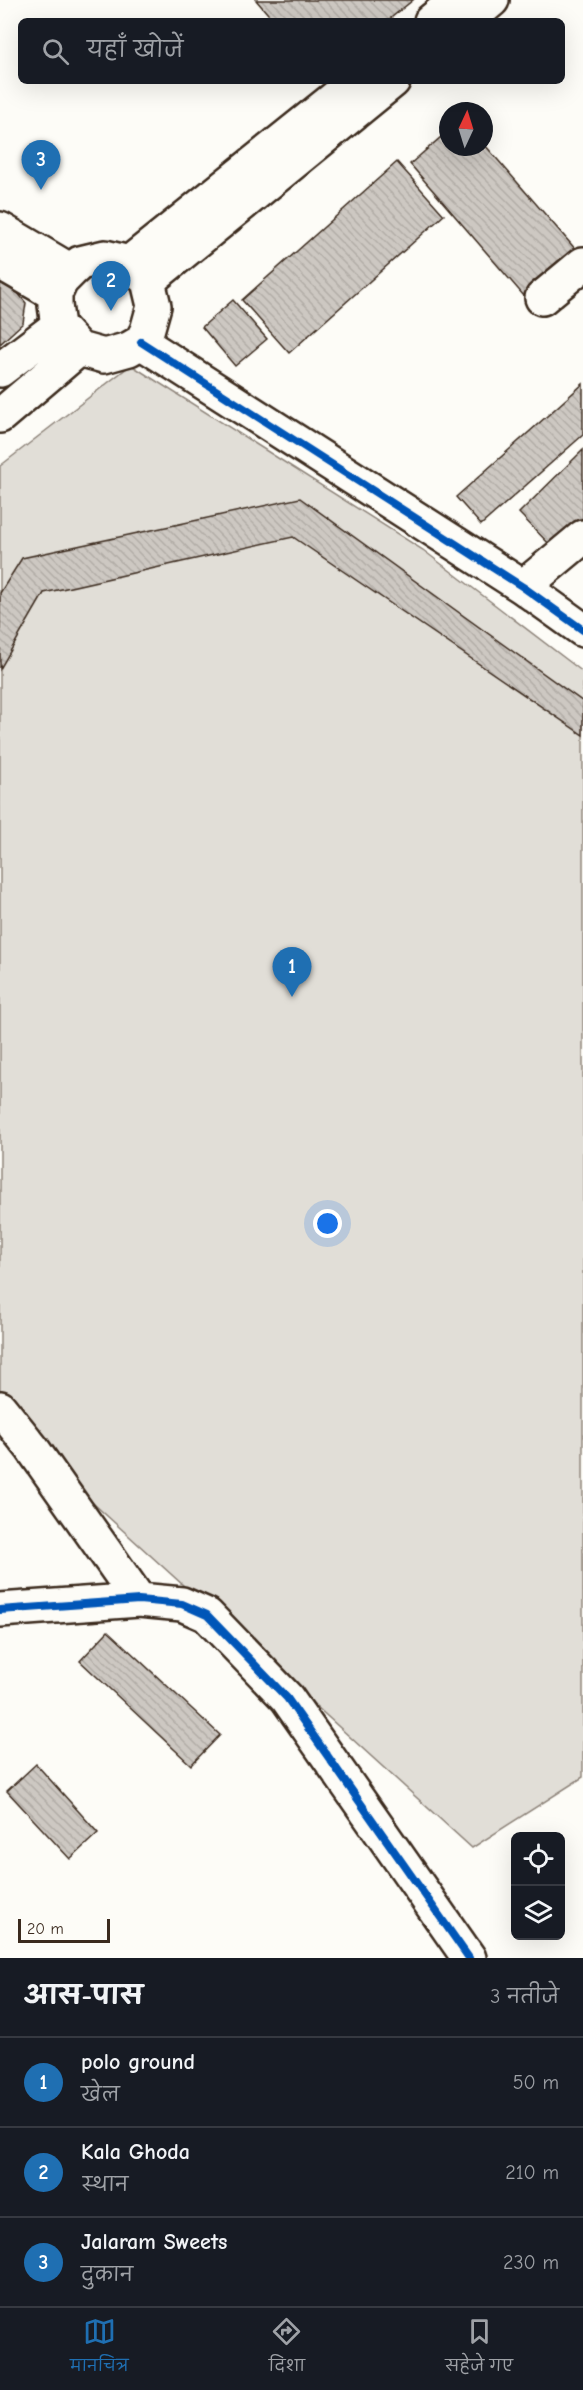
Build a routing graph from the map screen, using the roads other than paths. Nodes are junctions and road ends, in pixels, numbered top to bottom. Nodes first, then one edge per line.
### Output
1 (457, 0) edge
2 (492, 0) edge
3 (435, 18) edge
4 (471, 18) edge
5 (353, 84) edge
6 (389, 84) edge
7 (0, 229) edge
8 (0, 262) edge
9 (583, 264) edge
10 (139, 272) junction
11 (542, 298) dead end
12 (66, 310) junction
13 (141, 342) junction
14 (0, 370) edge
15 (0, 417) edge
16 (583, 537) edge
17 (523, 587) junction
18 (583, 630) edge
19 (0, 1408) edge
20 (138, 1600) junction
21 (0, 1610) edge
22 (468, 1958) edge

1 - 3 main road
2 - 4 main road
5 - 10 main road
6 - 10 main road
7 - 12 main road
8 - 12 main road
9 - 11 main road
10 - 12 main road
10 - 13 main road
12 - 13 main road
12 - 14 main road
12 - 15 main road
13 - 17 main road
16 - 17 main road
17 - 18 main road
19 - 20 main road
20 - 21 main road
20 - 22 main road

